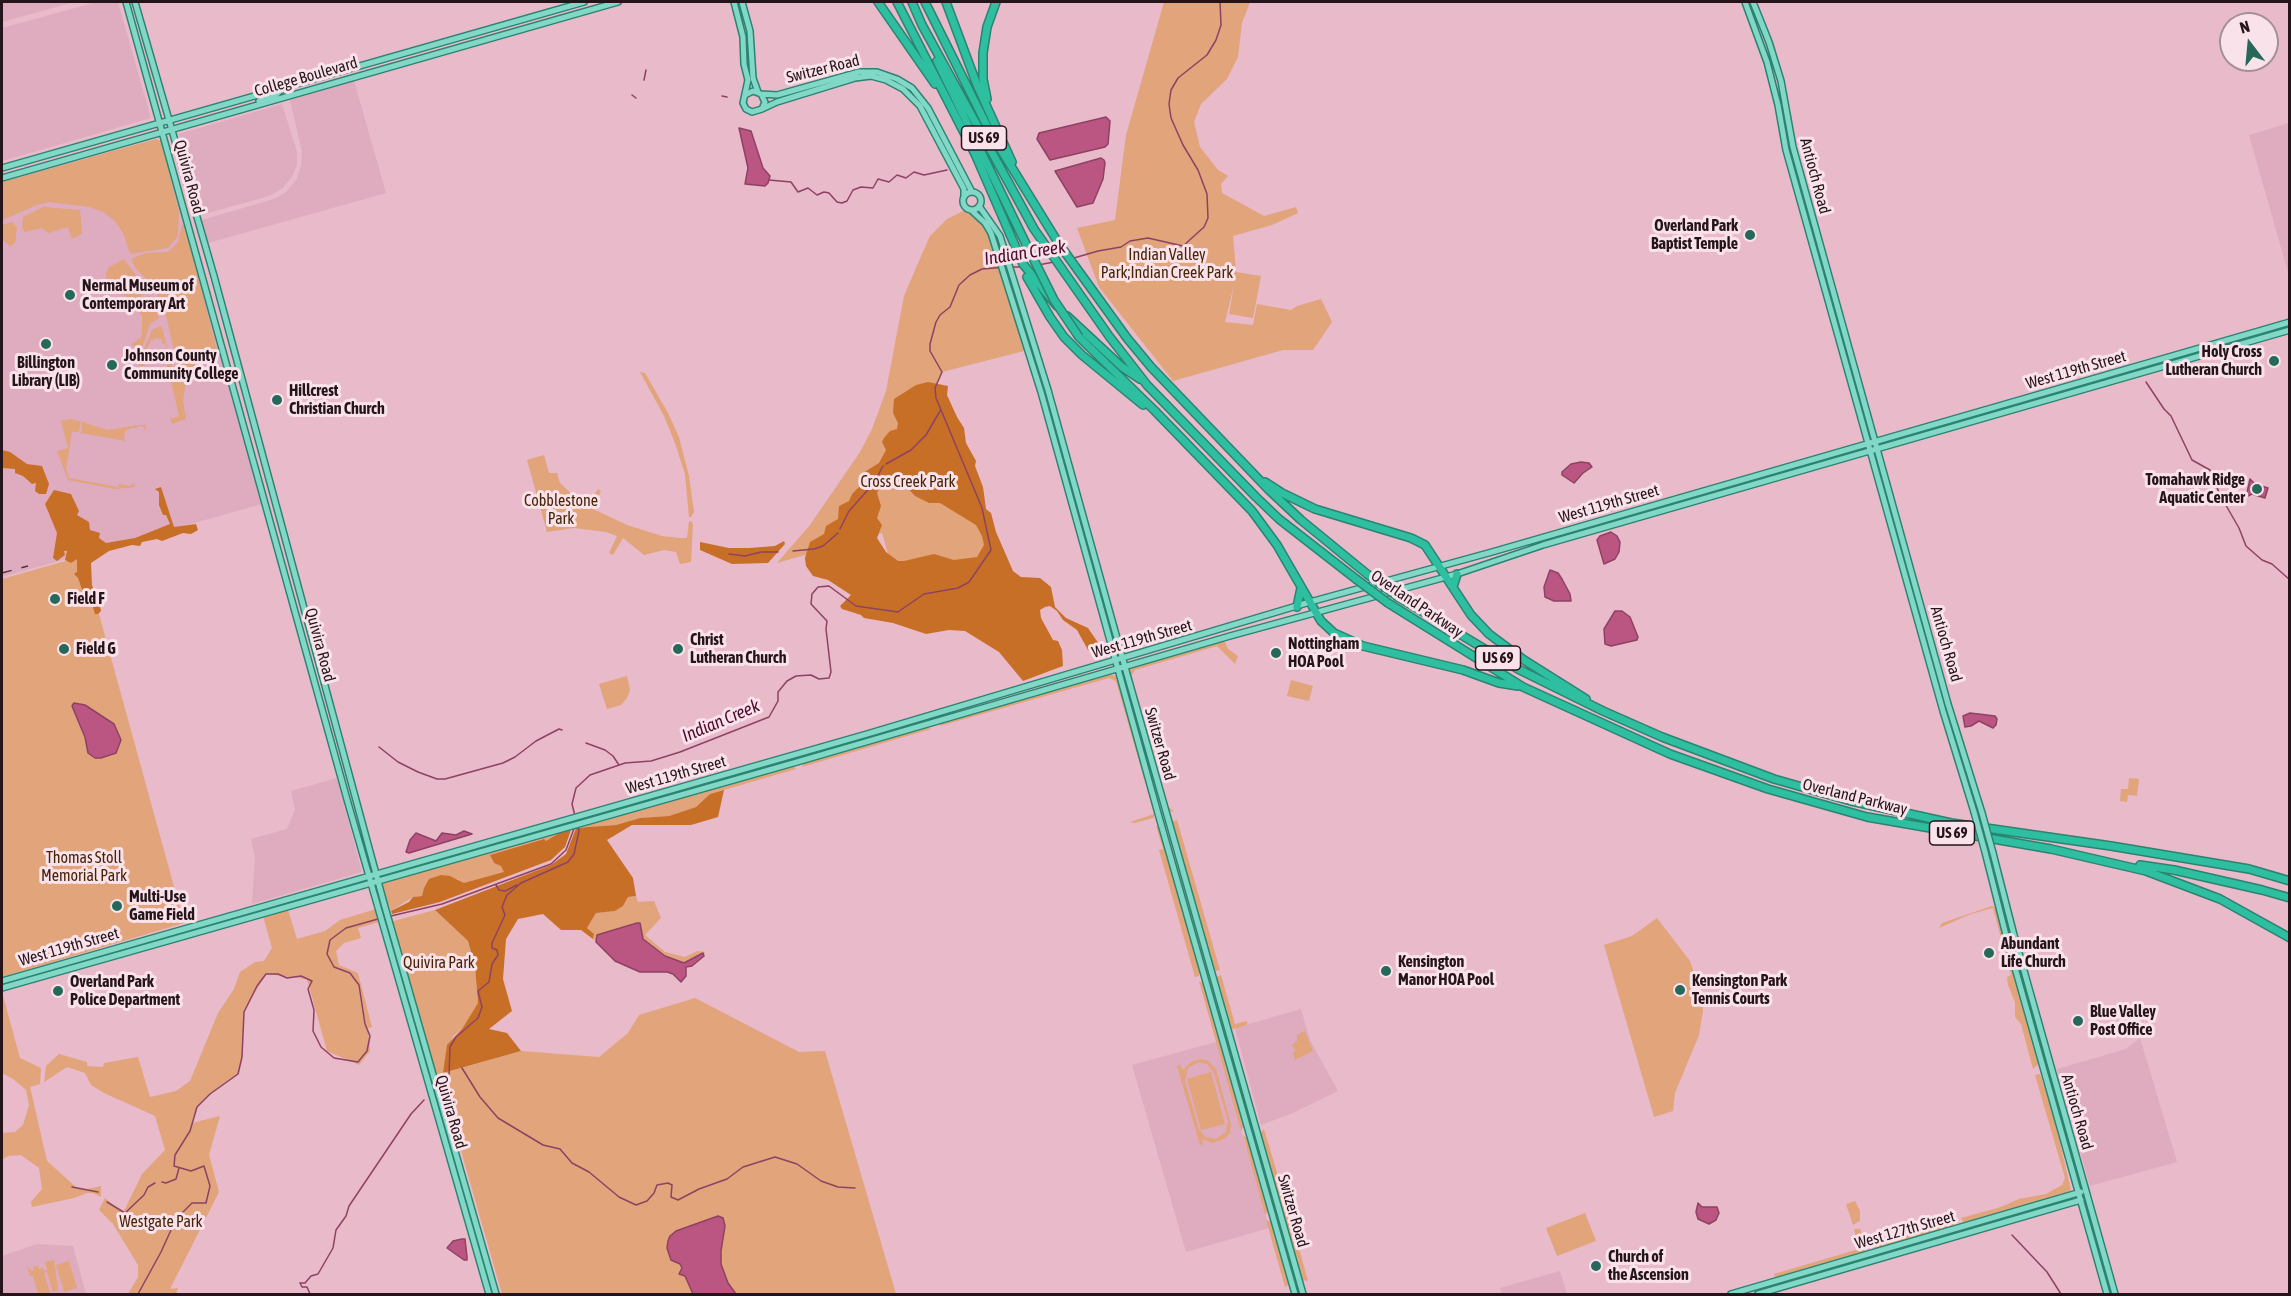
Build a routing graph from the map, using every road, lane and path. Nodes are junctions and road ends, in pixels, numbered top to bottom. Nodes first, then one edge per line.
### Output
1 (126, 2) edge
2 (135, 2) edge
3 (584, 2) edge
4 (618, 2) edge
5 (734, 2) edge
6 (742, 2) edge
7 (878, 2) edge
8 (897, 2) edge
9 (912, 2) edge
10 (925, 2) edge
11 (946, 2) edge
12 (996, 2) edge
13 (1745, 2) edge
14 (1753, 2) edge
15 (922, 25) junction
16 (750, 34) junction
17 (742, 35) junction
18 (319, 77) junction
19 (887, 77) junction
20 (285, 87) junction
21 (800, 87) junction
22 (760, 93) junction
23 (802, 94) junction
24 (745, 95) junction
25 (282, 98) junction
26 (949, 102) junction
27 (248, 107) junction
28 (762, 109) junction
29 (991, 117) junction
30 (170, 120) junction
31 (161, 122) junction
32 (172, 129) junction
33 (163, 132) junction
34 (938, 132) junction
35 (2, 168) edge
36 (2, 178) edge
37 (1026, 191) junction
38 (972, 192) junction
39 (964, 195) junction
40 (979, 206) junction
41 (971, 210) junction
42 (1028, 274) junction
43 (2289, 322) edge
44 (2289, 330) edge
45 (1147, 384) junction
46 (1171, 428) junction
47 (1874, 442) junction
48 (1867, 444) junction
49 (1876, 449) junction
50 (1869, 451) junction
51 (1251, 472) junction
52 (1439, 566) junction
53 (1457, 574) junction
54 (1445, 577) junction
55 (1453, 587) junction
56 (1301, 588) junction
57 (1310, 602) junction
58 (1297, 607) junction
59 (1316, 613) junction
60 (1118, 642) junction
61 (1141, 654) junction
62 (1122, 659) junction
63 (1115, 661) junction
64 (1125, 667) junction
65 (1118, 669) junction
66 (1523, 687) junction
67 (1603, 711) junction
68 (2102, 860) junction
69 (376, 873) junction
70 (369, 875) junction
71 (378, 880) junction
72 (2289, 881) edge
73 (371, 882) junction
74 (2289, 898) edge
75 (2289, 938) edge
76 (2, 981) edge
77 (2, 988) edge
78 (2086, 1191) junction
79 (2078, 1193) junction
80 (2088, 1198) junction
81 (2080, 1200) junction
82 (489, 1294) edge
83 (496, 1294) edge
84 (1295, 1294) edge
85 (1303, 1294) edge
86 (1731, 1294) edge
87 (1758, 1294) edge
88 (2107, 1294) edge
89 (2115, 1294) edge

1 - 31 main road, Quivira Road
2 - 30 main road, Quivira Road
3 - 18 main road, College Boulevard
4 - 25 main road, College Boulevard
5 - 17 main road
6 - 16 main road
7 - 26 highway
8 - 26 highway
9 - 15 highway, Overland Parkway / US 69
10 - 37 highway, Overland Parkway / US 69
11 - 29 highway
12 - 29 highway
13 - 48 main road, Antioch Road
14 - 47 main road, Antioch Road
15 - 45 highway, Overland Parkway / US 69
15 - 46 highway, bridge
16 - 17 main road
16 - 22 main road
17 - 24 main road
18 - 20 main road, College Boulevard
18 - 25 main road
19 - 21 main road, Switzer Road
19 - 23 main road, Switzer Road
19 - 34 main road, Switzer Road
20 - 27 main road
20 - 30 main road, College Boulevard
21 - 22 main road, Switzer Road
21 - 23 main road
22 - 24 main road
22 - 28 main road
23 - 28 main road, Switzer Road
24 - 28 main road
25 - 27 main road, College Boulevard
26 - 42 highway
27 - 32 main road, College Boulevard
29 - 37 highway
30 - 31 main road, College Boulevard
30 - 32 main road, Quivira Road
31 - 33 main road, Quivira Road
31 - 35 main road, College Boulevard
32 - 33 main road, College Boulevard
32 - 69 main road, Quivira Road
33 - 36 main road, College Boulevard
33 - 70 main road, Quivira Road
34 - 38 main road, Switzer Road
34 - 39 main road, Switzer Road
37 - 51 highway, Overland Parkway / US 69
38 - 39 main road
38 - 40 main road, Switzer Road
39 - 41 main road, Switzer Road
40 - 41 main road
40 - 60 main road, Switzer Road
41 - 63 main road, Switzer Road
42 - 45 highway
42 - 46 highway
43 - 47 main road, West 119th Street
44 - 49 main road, West 119th Street
45 - 66 highway, Overland Parkway / US 69, bridge
46 - 56 highway
47 - 48 main road, West 119th Street
47 - 49 main road, Antioch Road
48 - 50 main road, Antioch Road
48 - 52 main road, West 119th Street
49 - 50 main road, West 119th Street
49 - 78 main road, Antioch Road, bridge
50 - 53 main road, West 119th Street
50 - 79 main road, Antioch Road, bridge
51 - 52 highway
51 - 67 highway, Overland Parkway / US 69, bridge
52 - 54 highway
52 - 57 main road, West 119th Street
53 - 54 main road, West 119th Street
53 - 55 highway
54 - 55 highway
54 - 59 main road, West 119th Street
55 - 67 highway
56 - 57 highway
56 - 58 highway
57 - 58 main road, West 119th Street
57 - 59 highway
58 - 61 main road, West 119th Street
59 - 64 main road, West 119th Street
59 - 66 highway
60 - 61 main road
60 - 62 main road, Switzer Road
61 - 62 main road, West 119th Street
62 - 63 main road, West 119th Street
62 - 64 main road, Switzer Road
63 - 65 main road, Switzer Road
63 - 69 main road, West 119th Street
64 - 65 main road, West 119th Street
64 - 85 main road, Switzer Road
65 - 71 main road, West 119th Street
65 - 84 main road, Switzer Road
66 - 68 highway, Overland Parkway / US 69
67 - 72 highway, US 69
68 - 74 highway
68 - 75 highway, Overland Parkway / US 69
69 - 70 main road, West 119th Street
69 - 71 main road, Quivira Road
70 - 73 main road, Quivira Road
70 - 76 main road, West 119th Street
71 - 73 main road, West 119th Street
71 - 83 main road, Quivira Road
73 - 77 main road, West 119th Street
73 - 82 main road, Quivira Road
78 - 79 main road, West 127th Street
78 - 80 main road, Antioch Road
79 - 81 main road, Antioch Road
79 - 86 main road, West 127th Street
80 - 81 main road, West 127th Street
80 - 89 main road, Antioch Road
81 - 87 main road, West 127th Street
81 - 88 main road, Antioch Road

